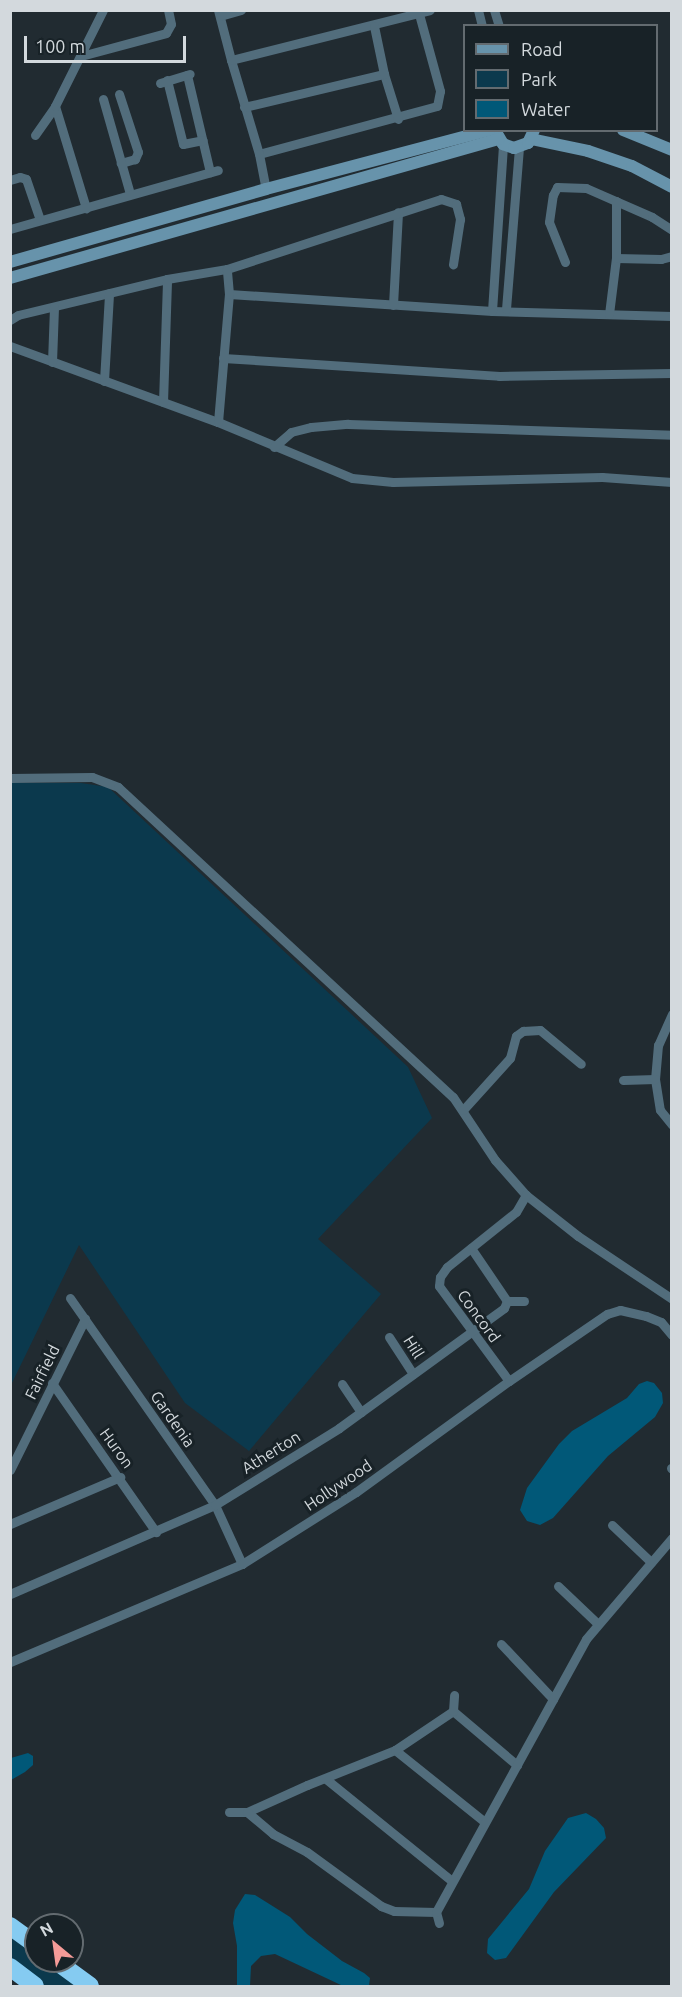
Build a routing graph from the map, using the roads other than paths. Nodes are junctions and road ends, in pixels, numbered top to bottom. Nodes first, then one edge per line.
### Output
1 (103, 10) edge
2 (168, 10) edge
3 (241, 10) edge
4 (388, 10) edge
5 (430, 10) edge
6 (219, 14) edge
7 (419, 14) junction
8 (390, 22) junction
9 (374, 26) junction
10 (81, 56) junction
11 (231, 60) junction
12 (384, 74) junction
13 (56, 106) junction
14 (244, 107) junction
15 (398, 119) junction
16 (481, 132) edge
17 (628, 132) edge
18 (35, 135) dead end
19 (533, 135) edge
20 (499, 138) edge
21 (203, 140) junction
22 (519, 147) junction
23 (672, 150) edge
24 (259, 154) junction
25 (121, 163) junction
26 (10, 180) edge
27 (672, 187) edge
28 (266, 189) junction
29 (130, 194) junction
30 (616, 201) junction
31 (86, 208) junction
32 (398, 212) junction
33 (40, 220) junction
34 (10, 229) edge
35 (672, 230) edge
36 (672, 256) edge
37 (616, 258) junction
38 (10, 262) edge
39 (565, 262) dead end
40 (453, 264) dead end
41 (227, 268) junction
42 (10, 278) edge
43 (167, 279) junction
44 (109, 293) junction
45 (229, 294) junction
46 (393, 305) junction
47 (54, 307) junction
48 (506, 309) junction
49 (492, 311) junction
50 (609, 314) junction
51 (672, 316) edge
52 (10, 320) edge
53 (10, 346) edge
54 (223, 358) junction
55 (52, 362) junction
56 (672, 373) edge
57 (104, 381) junction
58 (162, 402) junction
59 (218, 422) junction
60 (672, 435) edge
61 (274, 447) junction
62 (672, 482) edge
63 (10, 778) edge
64 (672, 1014) edge
65 (581, 1064) dead end
66 (655, 1079) junction
67 (623, 1080) dead end
68 (463, 1110) junction
69 (672, 1125) edge
70 (526, 1195) junction
71 (471, 1248) junction
72 (70, 1298) dead end
73 (672, 1299) edge
74 (507, 1301) junction
75 (524, 1301) dead end
76 (672, 1316) edge
77 (85, 1319) junction
78 (661, 1322) junction
79 (470, 1331) junction
80 (672, 1335) edge
81 (389, 1336) dead end
82 (412, 1374) junction
83 (509, 1380) junction
84 (52, 1383) junction
85 (342, 1384) dead end
86 (361, 1412) junction
87 (10, 1470) edge
88 (120, 1477) junction
89 (215, 1505) junction
90 (10, 1524) edge
91 (612, 1525) dead end
92 (156, 1532) junction
93 (672, 1538) edge
94 (651, 1562) junction
95 (242, 1564) junction
96 (558, 1586) dead end
97 (10, 1594) edge
98 (597, 1623) junction
99 (501, 1644) dead end
100 (10, 1662) edge
101 (454, 1695) dead end
102 (553, 1699) junction
103 (453, 1711) junction
104 (395, 1750) junction
105 (517, 1765) junction
106 (326, 1779) junction
107 (229, 1812) dead end
108 (247, 1812) junction
109 (485, 1822) junction
110 (452, 1881) junction
111 (436, 1912) junction
112 (439, 1923) dead end
113 (10, 1926) edge
114 (24, 1936) edge
115 (10, 1967) edge
116 (72, 1973) edge
117 (35, 1986) edge
118 (90, 1986) edge

1 - 10 street
2 - 10 street
3 - 6 street
4 - 8 street
5 - 7 street
6 - 11 street
7 - 8 street
7 - 15 street
8 - 9 street
9 - 11 street
9 - 12 street
10 - 13 street
11 - 14 street
12 - 14 street
12 - 15 street
13 - 18 street
13 - 31 street
14 - 24 street
15 - 24 street
16 - 28 street
17 - 23 street
19 - 22 street
19 - 27 street
20 - 22 street
20 - 42 street
20 - 49 street
21 - 21 street
21 - 29 street
22 - 48 street
24 - 28 street
25 - 25 street
25 - 29 street
26 - 33 street
28 - 38 street
29 - 31 street
30 - 35 street
30 - 37 street
30 - 39 street
31 - 33 street
32 - 40 street
32 - 41 street
32 - 46 street
33 - 34 street
36 - 37 street
37 - 50 street
41 - 43 street
41 - 45 street
43 - 44 street
43 - 58 street
44 - 47 street
44 - 57 street
45 - 46 street
45 - 54 street
46 - 49 street
47 - 52 street
47 - 55 street
48 - 49 street
48 - 50 street
50 - 51 street
53 - 55 street
54 - 56 street
54 - 59 street
55 - 57 street
57 - 58 street
58 - 59 street
59 - 61 street
60 - 61 street
61 - 62 street
63 - 68 street
64 - 66 street
65 - 68 street
66 - 67 street
66 - 69 street
68 - 70 street
70 - 71 street, Concord
70 - 73 street
71 - 74 street
71 - 79 street, Concord
72 - 77 street, Gardenia
74 - 75 street
74 - 79 street, Atherton
76 - 78 street
77 - 84 street, Fairfield
77 - 89 street, Gardenia
78 - 80 street
78 - 83 street, Hollywood
79 - 82 street, Atherton
79 - 83 street, Concord
81 - 82 street, Hill
82 - 86 street, Atherton
83 - 95 street, Hollywood
84 - 87 street, Fairfield
84 - 88 street, Huron
85 - 86 street
86 - 89 street, Atherton
88 - 90 street
88 - 92 street, Huron
89 - 92 street, Atherton
89 - 95 street, Gardenia
91 - 94 street
92 - 97 street, Atherton
93 - 94 street
94 - 98 street
95 - 100 street, Hollywood
96 - 98 street
98 - 102 street
99 - 102 street
101 - 103 street
102 - 105 street
103 - 104 street
103 - 105 street
104 - 106 street
104 - 109 street
105 - 109 street
106 - 108 street
106 - 110 street
107 - 108 street
108 - 111 street
109 - 110 street
110 - 111 street
111 - 112 street
113 - 114 highway
115 - 117 highway
116 - 118 highway

